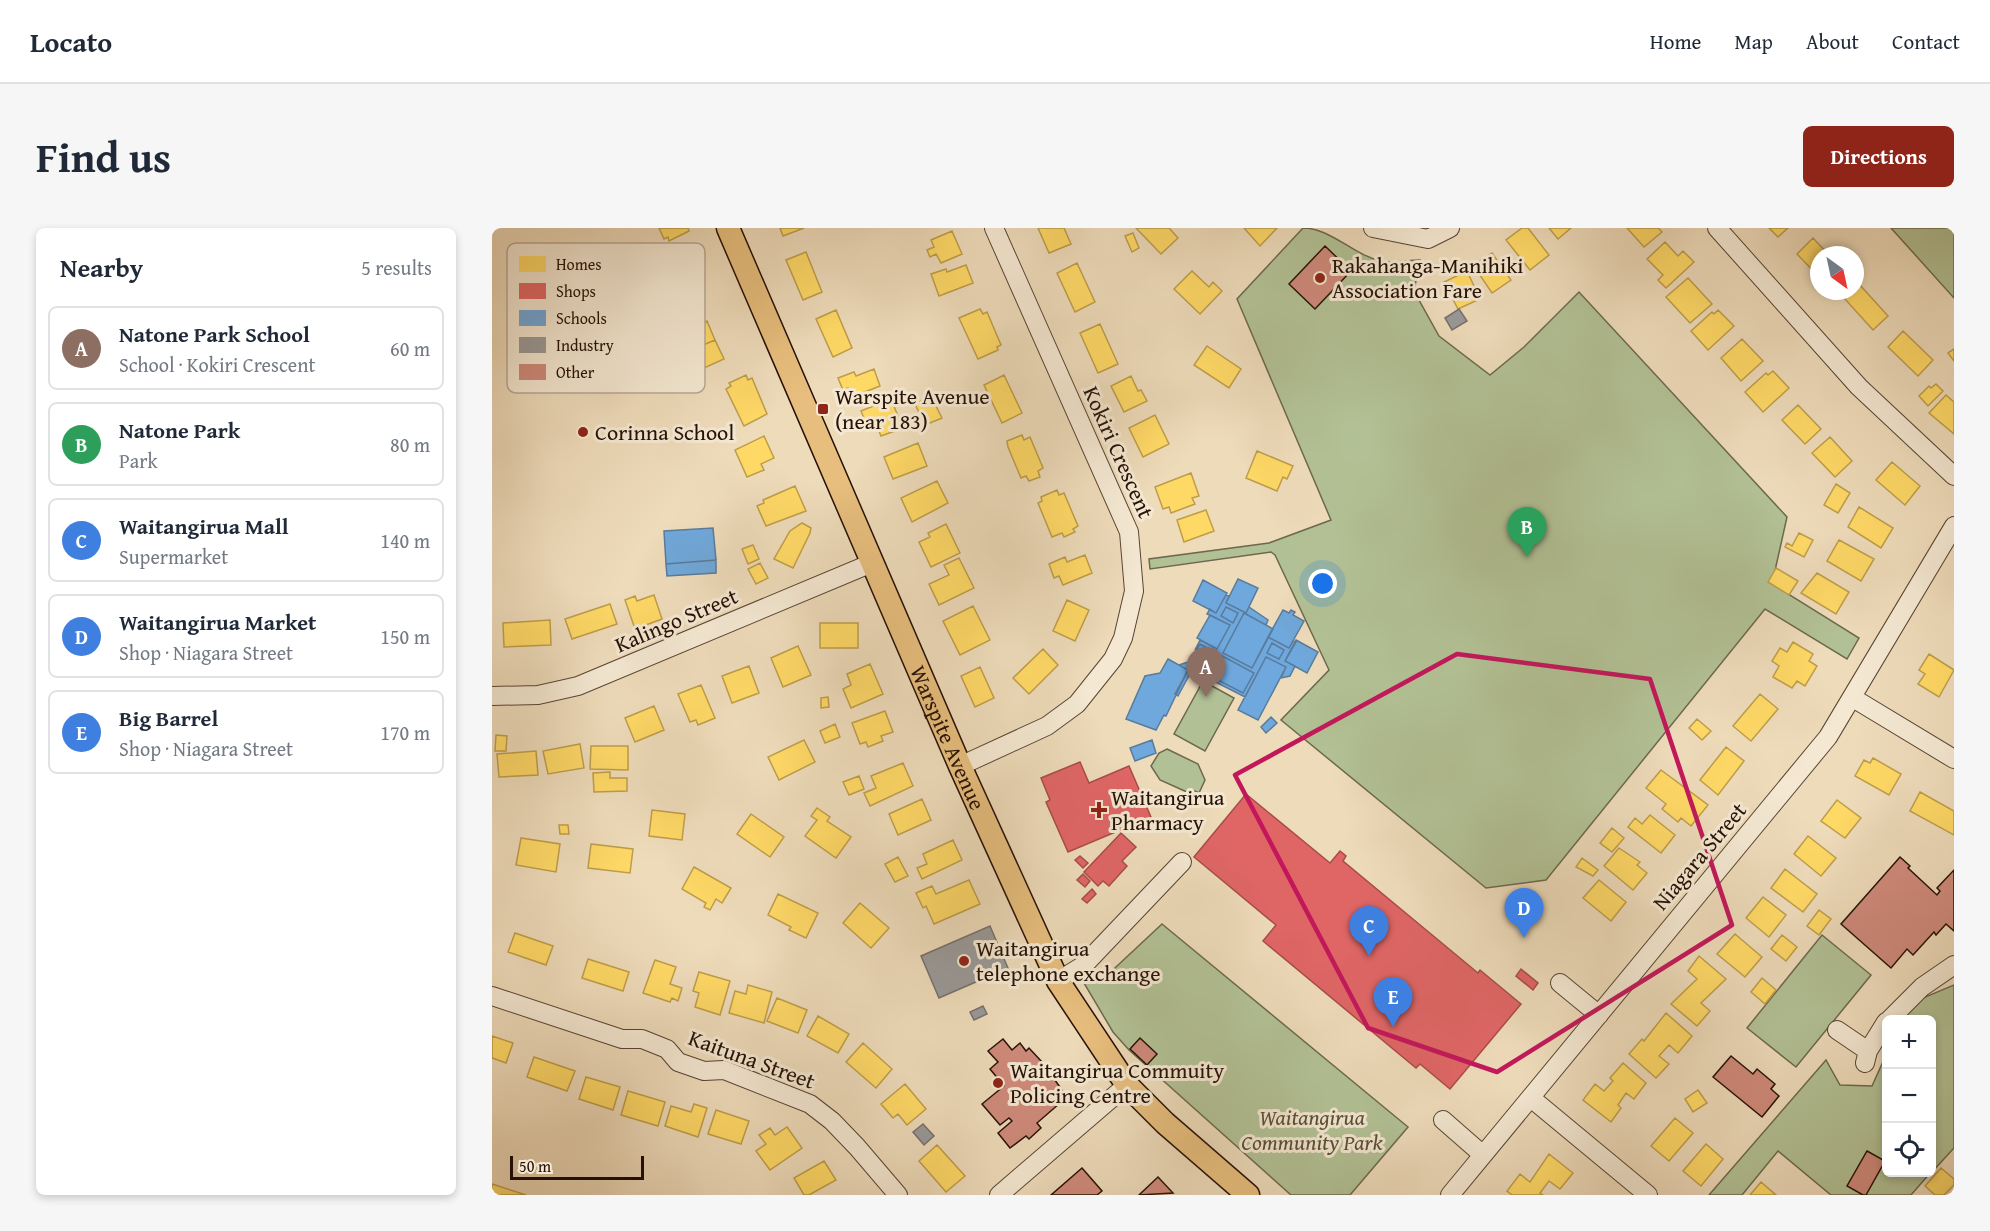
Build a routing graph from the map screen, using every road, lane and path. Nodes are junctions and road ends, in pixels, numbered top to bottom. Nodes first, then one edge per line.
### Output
1 (728, 228) edge
2 (994, 228) edge
3 (1373, 228) edge
4 (1450, 228) edge
5 (1717, 228) edge
6 (1954, 476) edge
7 (1954, 526) edge
8 (872, 563) junction
9 (492, 696) edge
10 (1853, 698) junction
11 (1954, 759) edge
12 (960, 766) junction
13 (1182, 862) dead end
14 (1954, 965) edge
15 (1058, 981) junction
16 (1560, 983) dead end
17 (492, 996) edge
18 (1599, 1015) junction
19 (1894, 1015) edge
20 (1837, 1030) dead end
21 (1882, 1031) edge
22 (1127, 1085) junction
23 (1531, 1098) junction
24 (1443, 1120) dead end
25 (1483, 1155) junction
26 (898, 1195) edge
27 (999, 1195) edge
28 (1248, 1195) edge
29 (1450, 1195) edge
30 (1648, 1195) edge

1 - 8 main road, Warspite Avenue
2 - 12 street, Kokiri Crescent
3 - 4 street
5 - 6 street
7 - 10 street, Niagara Street
8 - 9 street, Kalingo Street
8 - 12 main road, Warspite Avenue
10 - 11 street
10 - 18 street, Niagara Street
12 - 15 main road, Warspite Avenue
13 - 15 street
14 - 19 street
15 - 22 main road, Warspite Avenue
16 - 18 street
17 - 26 street, Kaituna Street
18 - 23 street, Niagara Street
20 - 21 street
22 - 27 street
22 - 28 main road, Warspite Avenue
23 - 25 street, Niagara Street
23 - 30 street
24 - 25 street
25 - 29 street, Niagara Street

